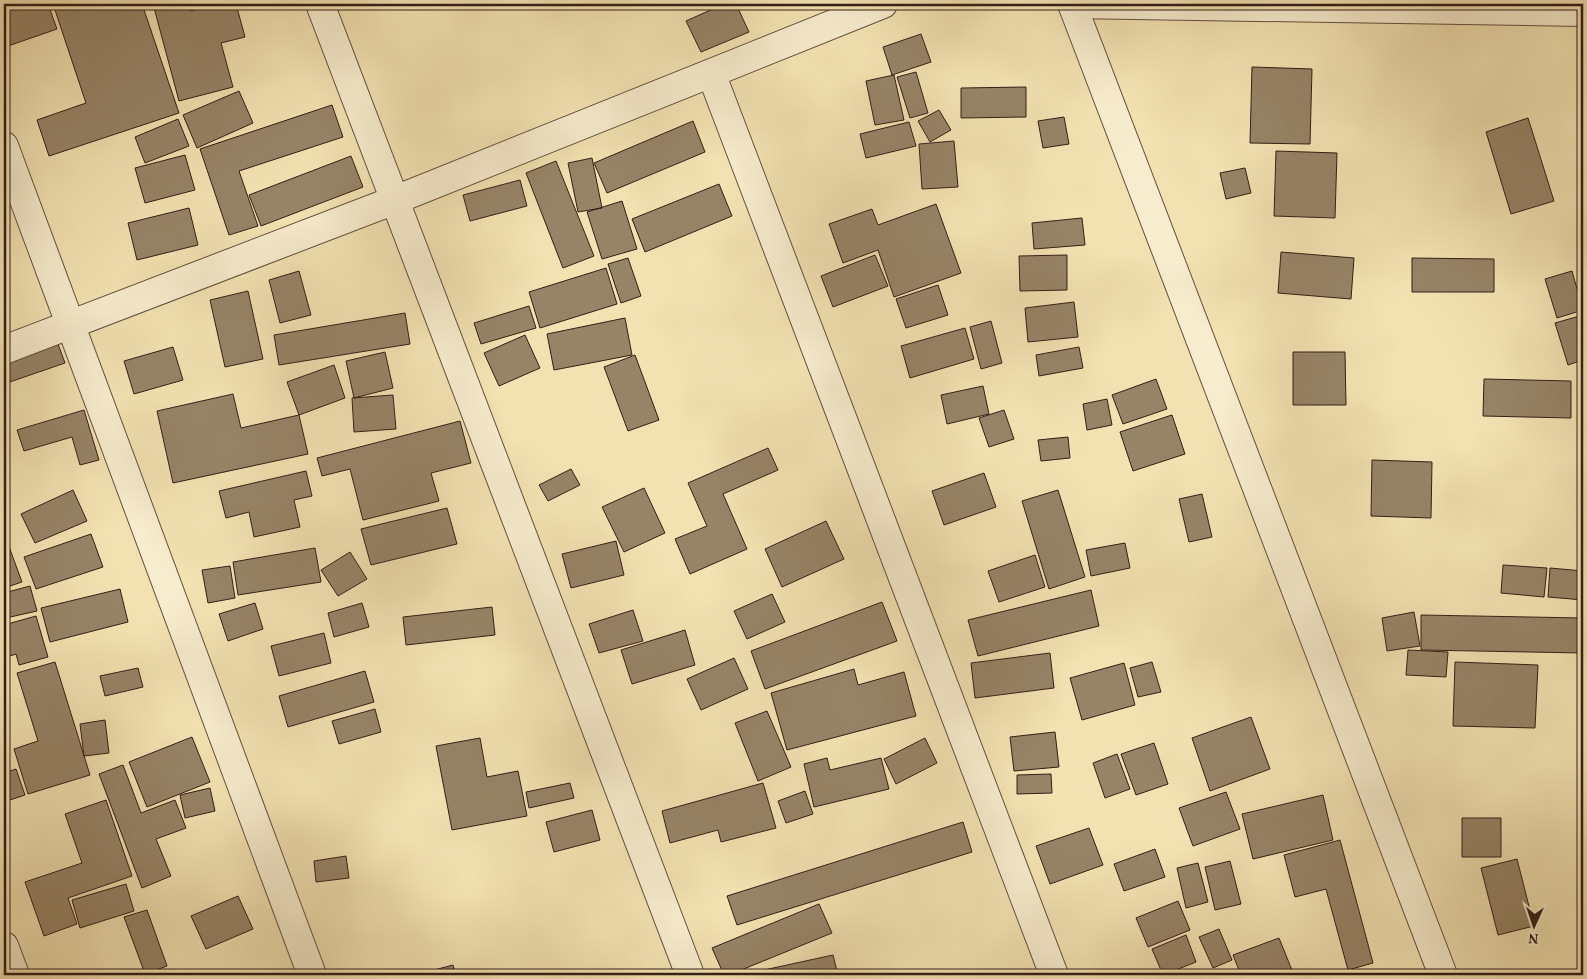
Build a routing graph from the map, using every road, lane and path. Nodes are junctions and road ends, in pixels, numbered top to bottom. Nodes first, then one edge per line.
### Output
1 (320, 4) edge
2 (884, 4) edge
3 (1072, 4) edge
4 (1583, 12) edge
5 (711, 73) junction
6 (4, 146) edge
7 (395, 200) junction
8 (70, 325) junction
9 (4, 350) edge
10 (4, 946) edge
11 (14, 975) edge
12 (312, 975) edge
13 (690, 975) edge
14 (1054, 975) edge
15 (1443, 975) edge

1 - 7 street
2 - 5 street
3 - 4 street
3 - 15 street
5 - 7 street
5 - 14 street
6 - 8 street
7 - 8 street
7 - 13 street
8 - 9 street
8 - 12 street
10 - 11 street

